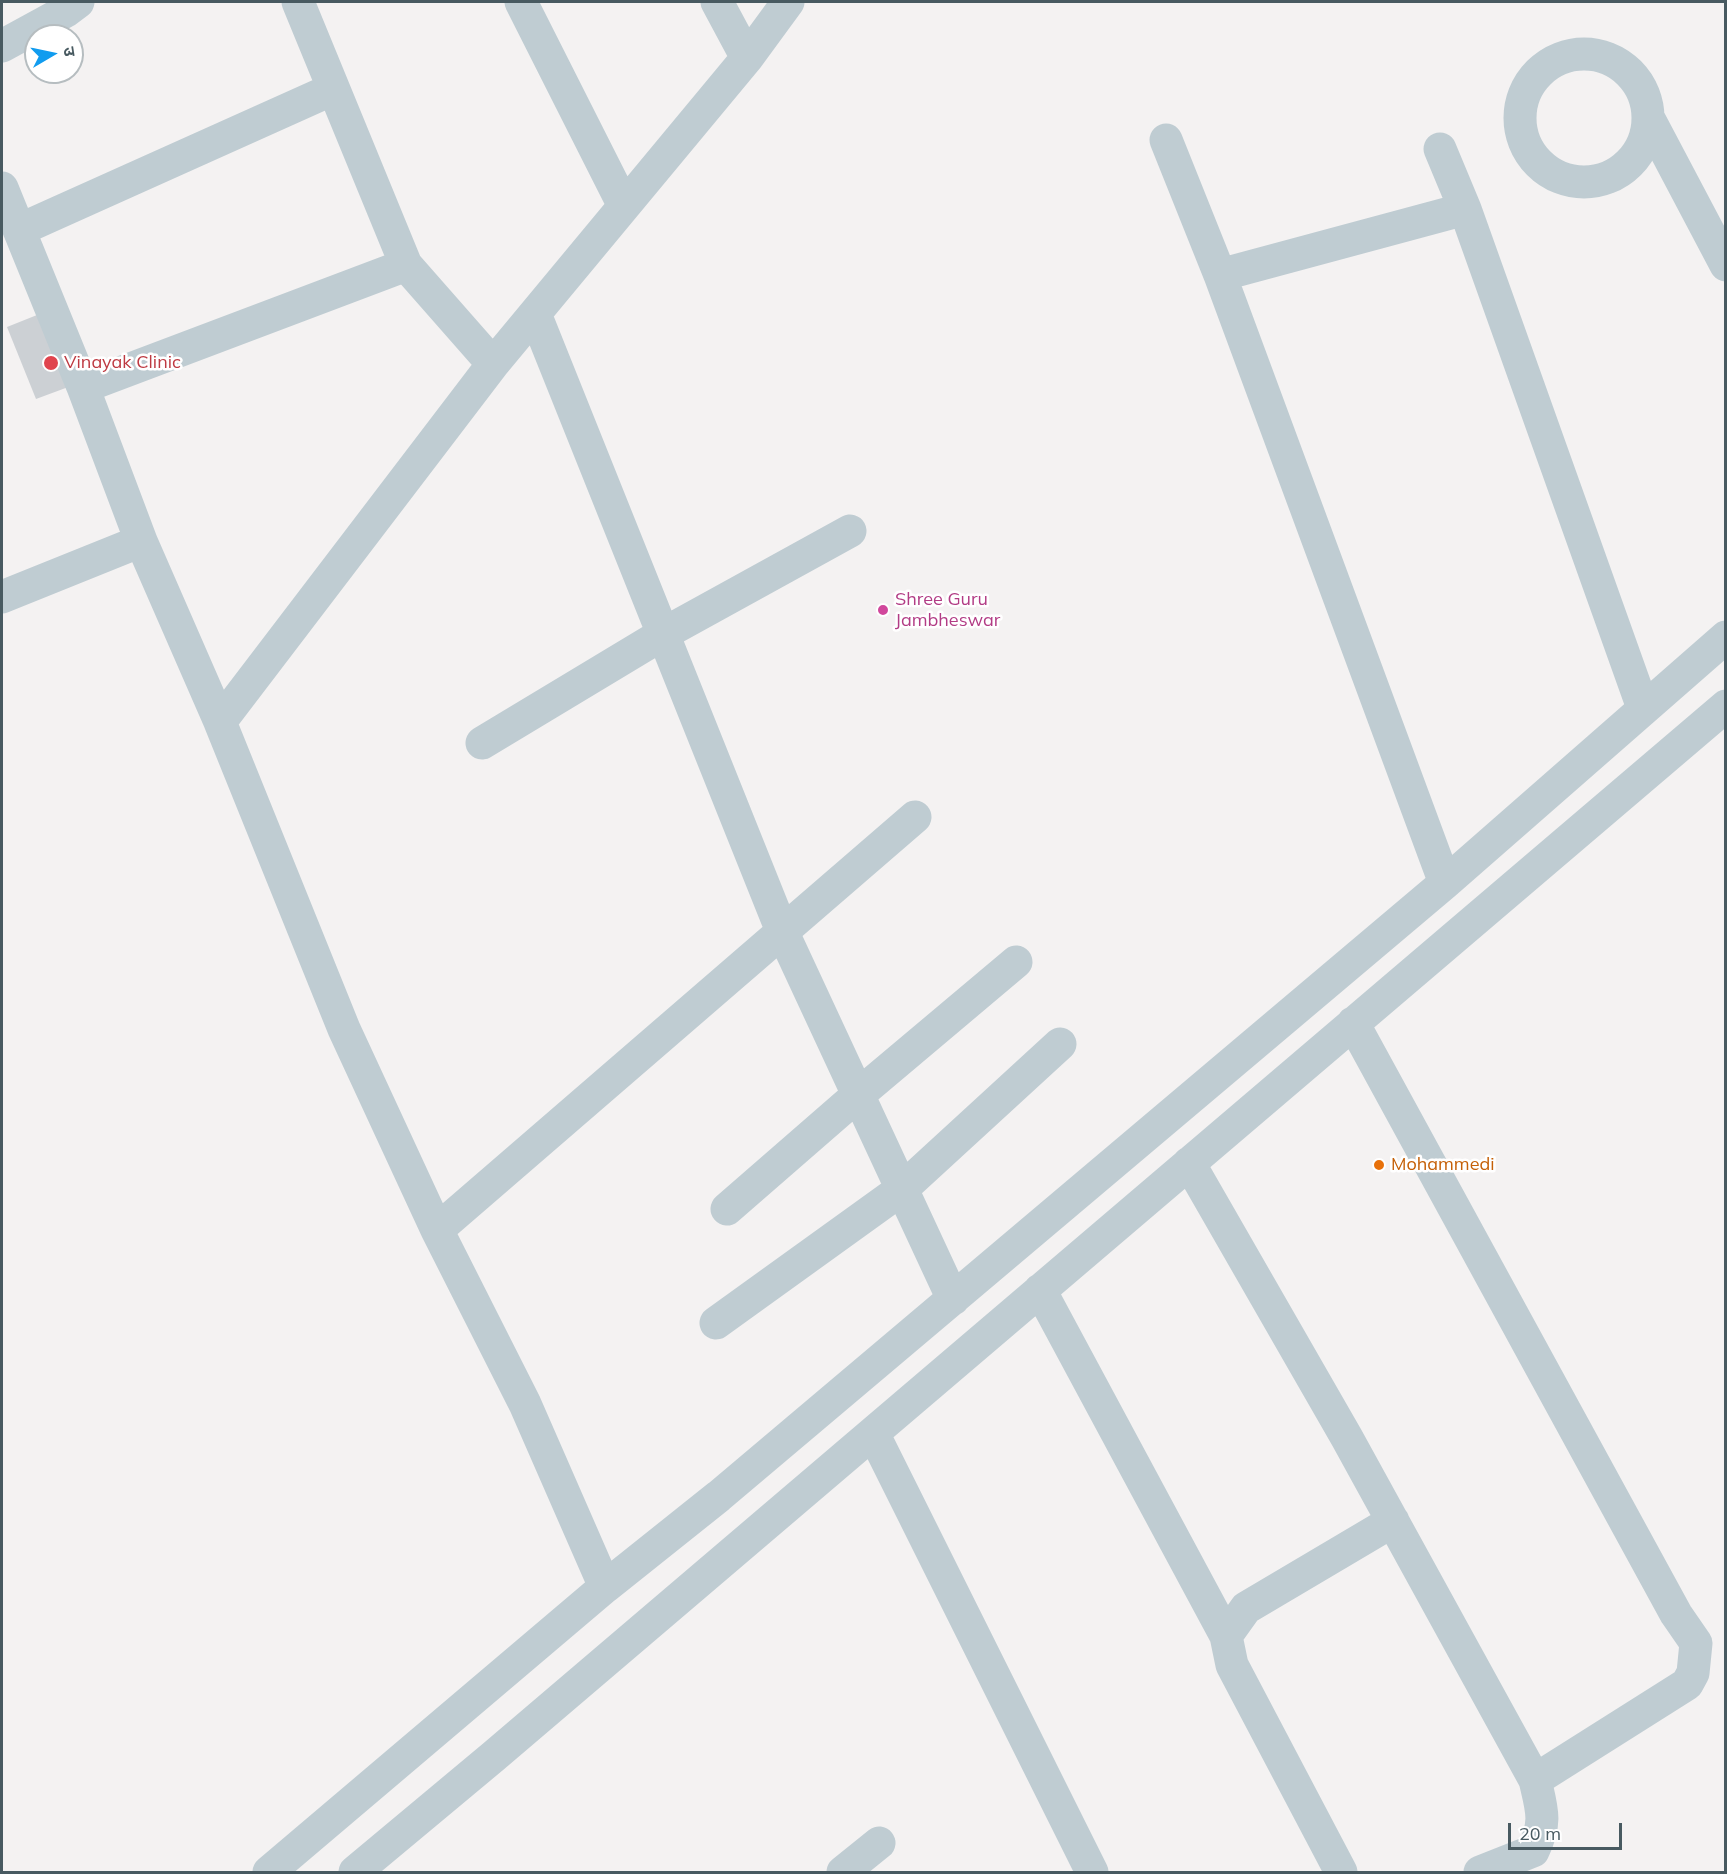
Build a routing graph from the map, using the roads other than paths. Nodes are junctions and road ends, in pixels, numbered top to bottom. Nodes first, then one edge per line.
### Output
1 (78, 2) edge
2 (298, 2) edge
3 (521, 2) edge
4 (717, 2) edge
5 (788, 2) edge
6 (2, 46) edge
7 (747, 58) junction
8 (333, 89) junction
9 (1650, 121) dead end
10 (1166, 140) dead end
11 (1440, 149) dead end
12 (2, 188) edge
13 (624, 206) junction
14 (1465, 210) junction
15 (19, 230) junction
16 (1725, 264) edge
17 (406, 266) junction
18 (1220, 275) junction
19 (535, 314) junction
20 (493, 364) junction
21 (83, 387) junction
22 (850, 531) dead end
23 (141, 541) junction
24 (2, 597) edge
25 (663, 634) junction
26 (1725, 637) edge
27 (1725, 706) edge
28 (1643, 708) junction
29 (220, 722) junction
30 (482, 743) dead end
31 (915, 817) dead end
32 (1445, 883) junction
33 (782, 932) junction
34 (1016, 962) dead end
35 (1353, 1023) junction
36 (1060, 1044) dead end
37 (858, 1095) junction
38 (1190, 1163) junction
39 (902, 1189) junction
40 (727, 1209) dead end
41 (437, 1230) junction
42 (1041, 1290) junction
43 (953, 1299) junction
44 (716, 1323) dead end
45 (873, 1432) junction
46 (1393, 1521) junction
47 (604, 1587) junction
48 (1226, 1636) junction
49 (1535, 1780) junction
50 (879, 1843) dead end
51 (269, 1872) edge
52 (355, 1872) edge
53 (843, 1872) edge
54 (1092, 1872) edge
55 (1341, 1872) edge
56 (1480, 1872) edge

1 - 6 street
2 - 8 street
3 - 13 street
4 - 7 street
5 - 7 street
7 - 13 street
8 - 15 street
8 - 17 street
9 - 16 street
10 - 18 street
11 - 14 street
12 - 15 street
13 - 19 street
14 - 18 street
14 - 28 street
15 - 21 street
17 - 20 street
17 - 21 street
18 - 32 street
19 - 20 street
19 - 25 street
20 - 29 street
21 - 23 street
22 - 25 street
23 - 24 street
23 - 29 street
25 - 30 street
25 - 33 street
26 - 28 street
27 - 35 street
28 - 32 street
29 - 41 street
31 - 33 street
32 - 43 street
33 - 37 street
33 - 41 street
34 - 37 street
35 - 38 street
35 - 49 street
36 - 39 street
37 - 39 street
37 - 40 street
38 - 42 street
38 - 46 street
39 - 43 street
39 - 44 street
41 - 47 street
42 - 45 street
42 - 48 street
43 - 47 street
45 - 52 street
45 - 54 street
46 - 48 street
46 - 49 street
47 - 51 street
48 - 55 street
49 - 56 street
50 - 53 street

